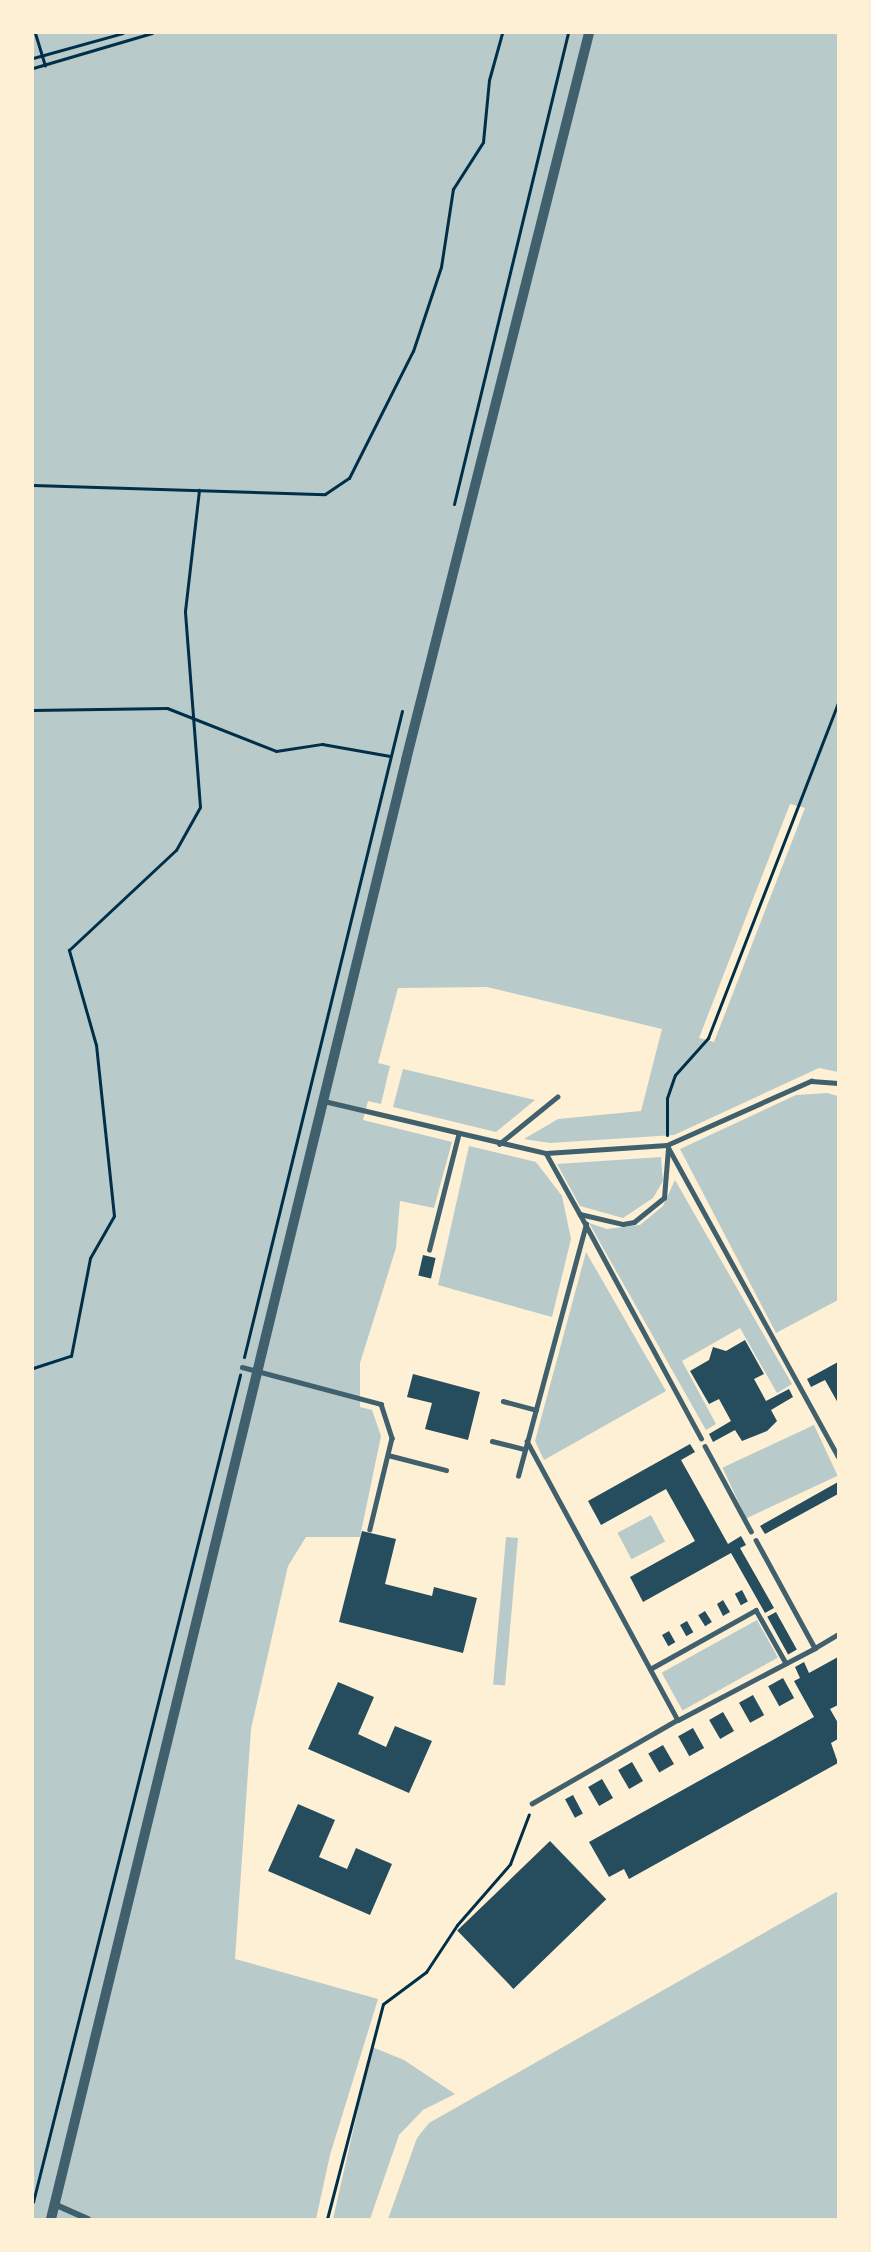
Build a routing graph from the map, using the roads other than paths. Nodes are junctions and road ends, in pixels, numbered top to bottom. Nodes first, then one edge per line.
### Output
1 (590, 33) edge
2 (838, 1083) edge
3 (557, 1096) dead end
4 (324, 1101) junction
5 (458, 1136) junction
6 (499, 1144) junction
7 (667, 1145) junction
8 (546, 1153) junction
9 (580, 1214) junction
10 (586, 1224) junction
11 (429, 1250) dead end
12 (242, 1367) road end
13 (258, 1372) junction
14 (503, 1401) dead end
15 (536, 1410) junction
16 (701, 1438) dead end
17 (492, 1441) dead end
18 (528, 1441) junction
19 (705, 1446) dead end
20 (525, 1449) junction
21 (388, 1455) junction
22 (838, 1456) edge
23 (446, 1470) dead end
24 (518, 1476) dead end
25 (370, 1529) dead end
26 (751, 1531) dead end
27 (756, 1539) dead end
28 (838, 1635) edge
29 (814, 1647) junction
30 (786, 1663) junction
31 (650, 1669) junction
32 (678, 1720) junction
33 (532, 1804) road end
34 (54, 2204) junction
35 (51, 2219) edge
36 (88, 2219) edge

1 - 4 street
2 - 7 lane
3 - 6 lane
4 - 5 lane
4 - 13 street
5 - 6 lane
5 - 11 lane
6 - 8 lane
7 - 8 lane
7 - 9 lane
7 - 22 lane
8 - 9 lane
9 - 10 lane
10 - 15 lane
10 - 16 lane
12 - 13 lane
13 - 21 lane
13 - 34 street
14 - 15 lane
15 - 18 lane
17 - 20 lane
18 - 20 lane
18 - 31 lane
19 - 26 lane
20 - 24 lane
21 - 23 lane
21 - 25 lane
27 - 29 lane
28 - 29 lane
29 - 30 lane
30 - 31 lane
30 - 32 lane
31 - 32 lane
32 - 33 lane
34 - 35 street
34 - 36 street

